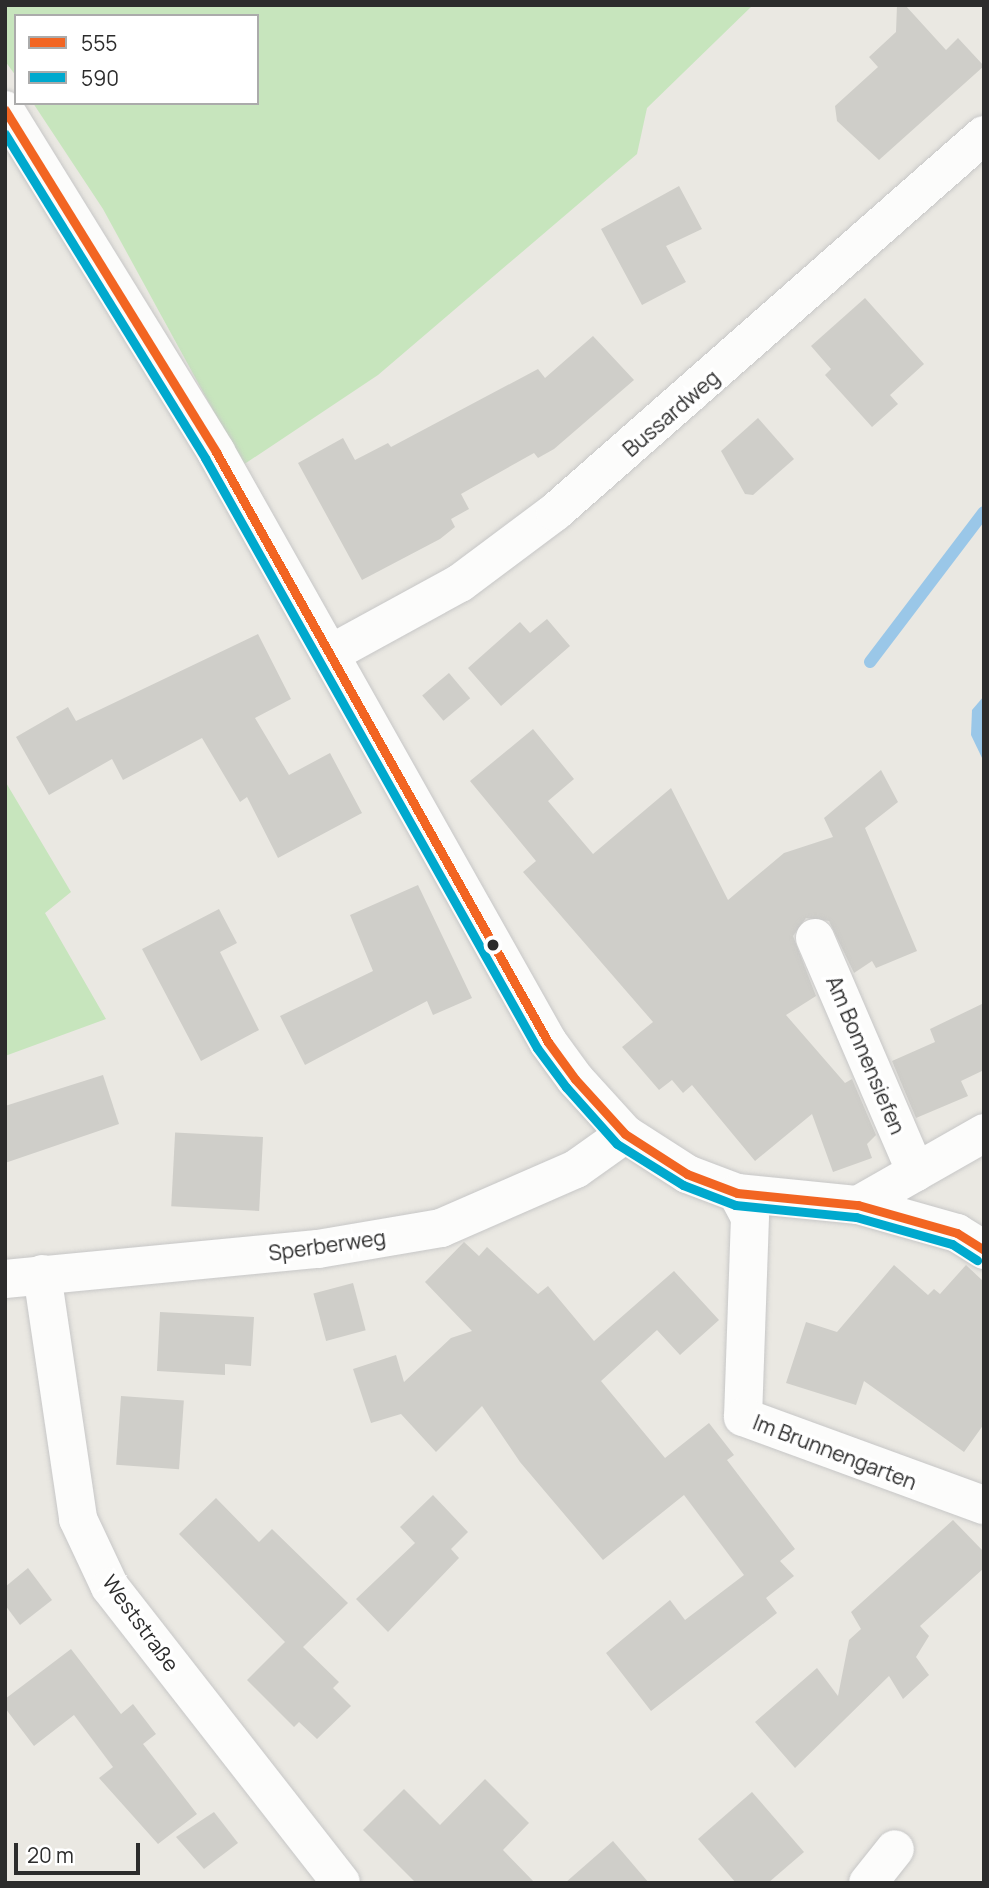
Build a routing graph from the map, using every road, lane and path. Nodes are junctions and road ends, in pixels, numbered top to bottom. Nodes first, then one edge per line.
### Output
1 (5, 110) edge
2 (983, 134) edge
3 (332, 653) junction
4 (816, 937) dead end
5 (984, 1133) edge
6 (625, 1134) junction
7 (916, 1172) junction
8 (737, 1193) junction
9 (858, 1205) junction
10 (984, 1251) edge
11 (23, 1277) edge
12 (984, 1505) edge
13 (895, 1849) dead end
14 (341, 1883) edge
15 (868, 1883) edge

1 - 3 street
2 - 3 street, Bussardweg
3 - 6 street
4 - 7 street, Am Bonnensiefen
5 - 7 street
6 - 8 street
6 - 11 street, Sperberweg
7 - 9 street
8 - 9 street
8 - 12 street, Im Brunnengarten
9 - 10 street
11 - 14 street, Weststraße
13 - 15 street

